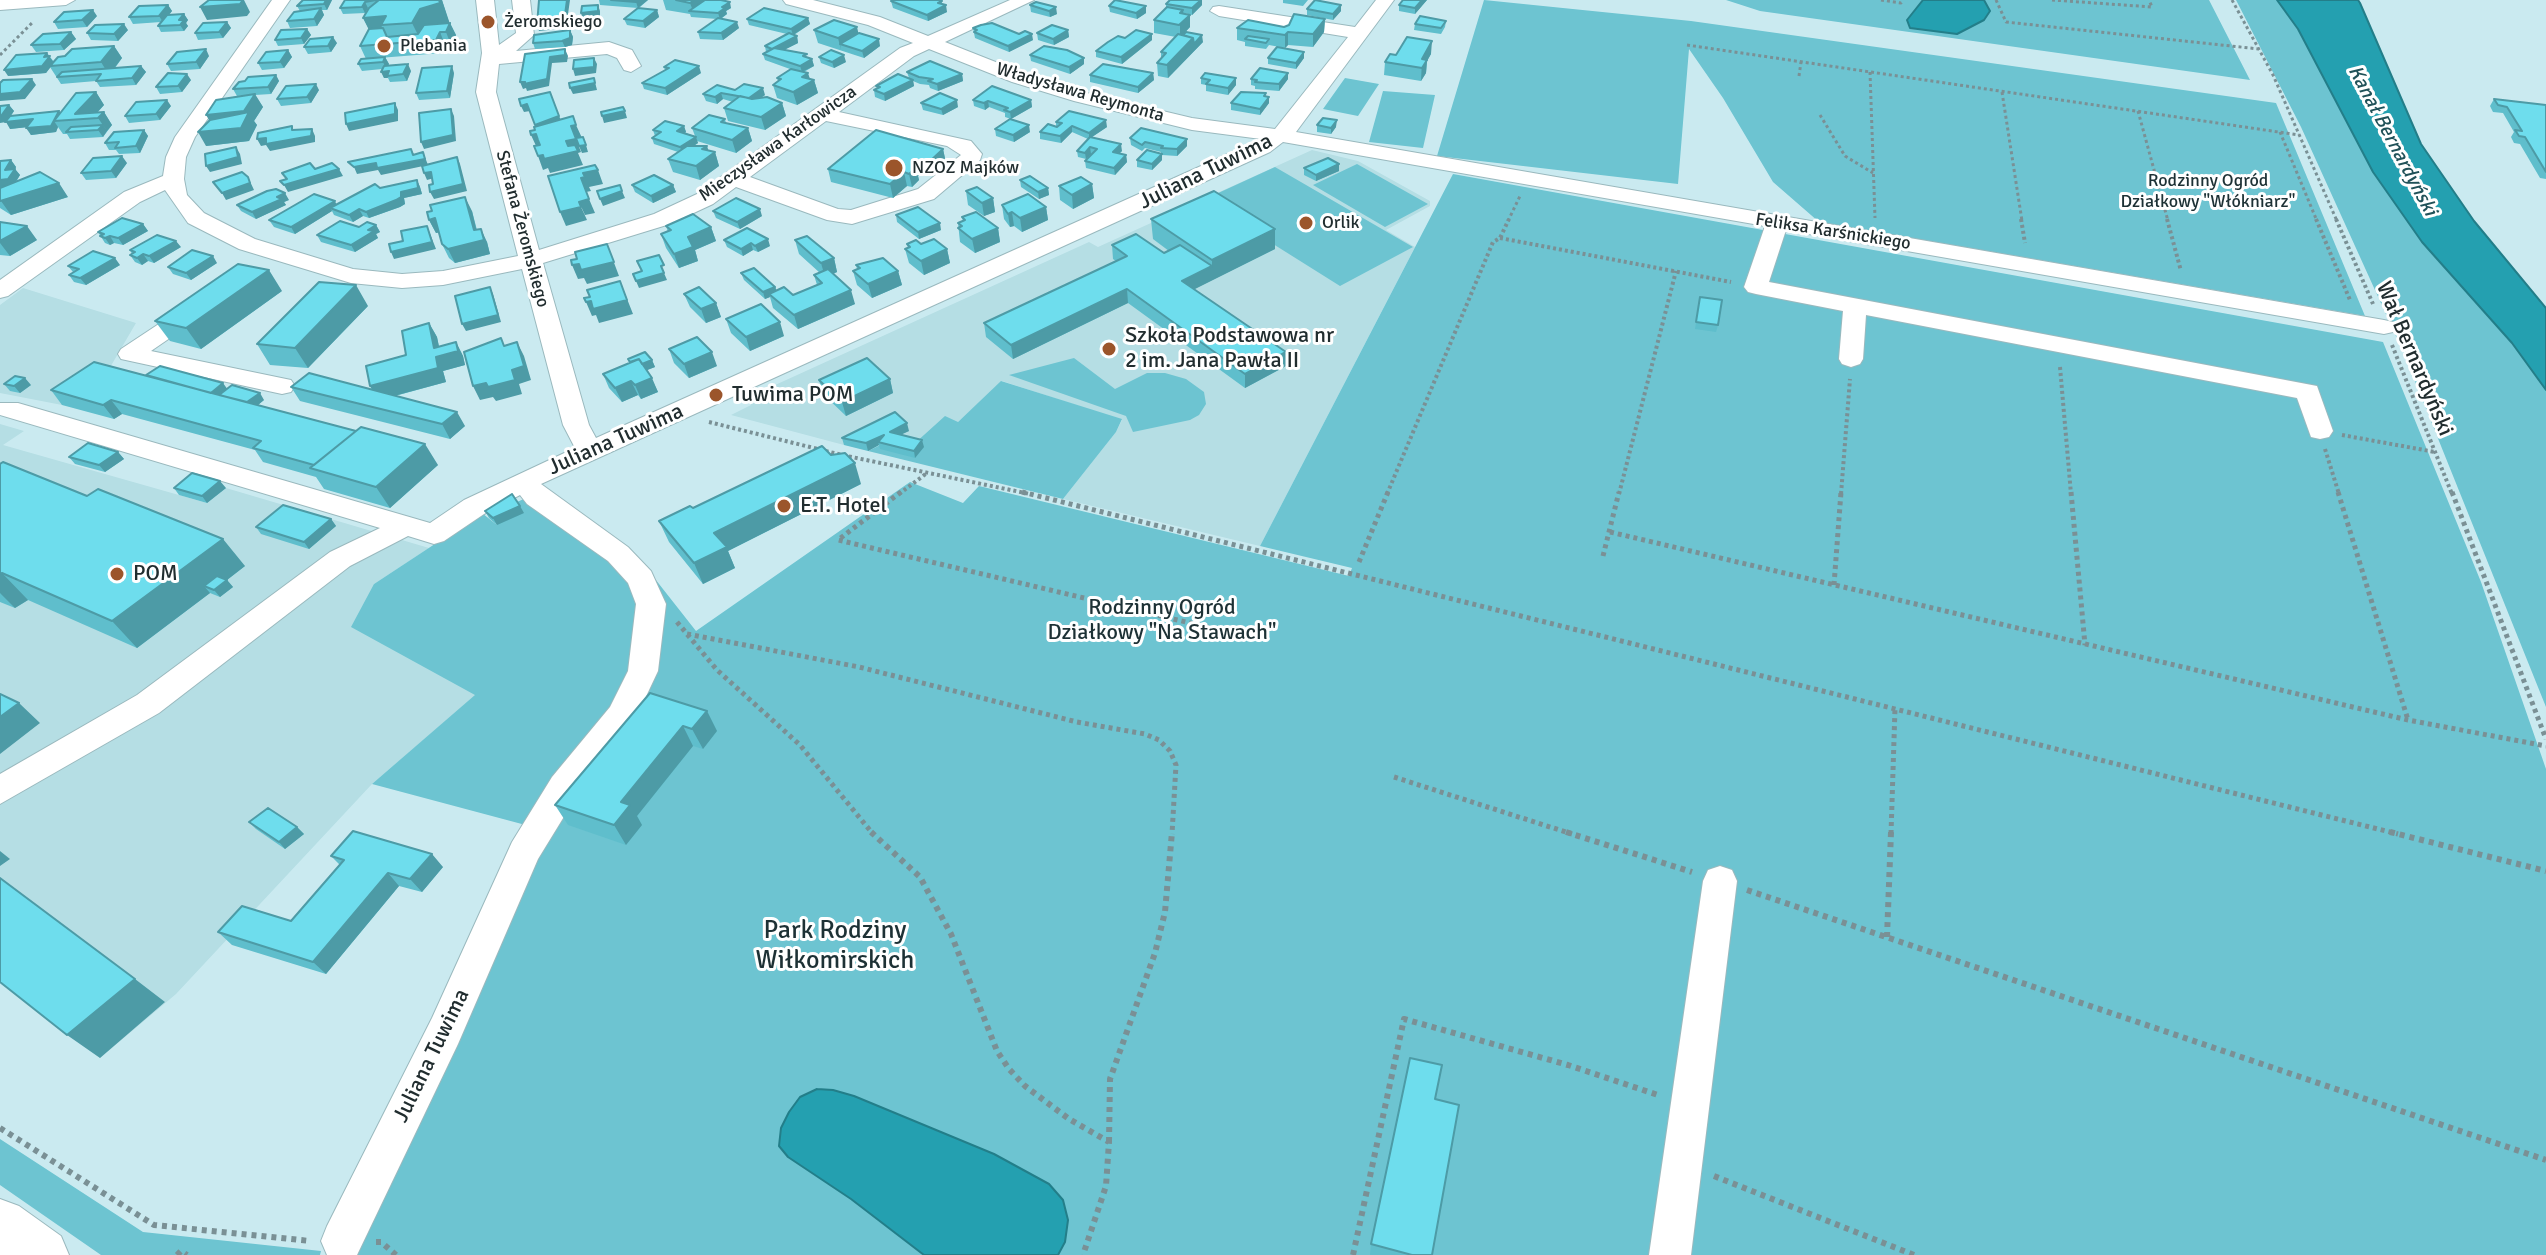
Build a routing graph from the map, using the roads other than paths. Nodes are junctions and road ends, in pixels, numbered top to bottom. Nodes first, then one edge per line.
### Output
1 (66, 0) edge
2 (281, 0) edge
3 (485, 0) edge
4 (521, 0) edge
5 (792, 0) edge
6 (1025, 0) edge
7 (1385, 0) edge
8 (54, 1) edge
9 (23, 2) edge
10 (0, 5) edge
11 (1219, 12) dead end
12 (0, 24) edge
13 (1359, 33) junction
14 (928, 42) junction
15 (490, 56) junction
16 (631, 66) dead end
17 (821, 114) junction
18 (1282, 136) junction
19 (173, 179) junction
20 (734, 179) junction
21 (1777, 223) junction
22 (279, 255) junction
23 (530, 260) junction
24 (251, 273) edge
25 (0, 291) edge
26 (215, 297) edge
27 (1855, 306) junction
28 (2384, 327) road end
29 (1851, 359) road end
30 (282, 386) dead end
31 (9, 409) dead end
32 (2320, 431) road end
33 (590, 452) junction
34 (524, 481) junction
35 (403, 525) junction
36 (0, 790) edge
37 (1720, 881) road end
38 (0, 1225) edge
39 (342, 1241) road end
40 (42, 1255) edge
41 (1670, 1255) edge

1 - 8 street
2 - 19 street
3 - 15 street, Stefana Żeromskiego
4 - 15 street
5 - 14 street, Władysława Reymonta
6 - 14 street, Mieczysława Karłowicza
7 - 13 street, Juliana Tuwima
8 - 9 street
9 - 10 street
9 - 12 street
11 - 13 street
13 - 18 street, Juliana Tuwima
14 - 17 street, Mieczysława Karłowicza
14 - 18 street, Władysława Reymonta
15 - 16 street
15 - 23 street, Stefana Żeromskiego
17 - 20 street, Mieczysława Karłowicza
17 - 20 street
18 - 21 street, Feliksa Karśnickiego
18 - 33 street, Juliana Tuwima
19 - 22 street, Mieczysława Karłowicza
19 - 25 street
20 - 23 street, Mieczysława Karłowicza
21 - 27 street
21 - 28 street, Feliksa Karśnickiego
22 - 23 street, Mieczysława Karłowicza
22 - 24 street
23 - 33 street, Stefana Żeromskiego
26 - 30 street
27 - 29 street
27 - 32 street
31 - 35 street
33 - 34 street, Juliana Tuwima
34 - 35 street
34 - 39 street, Juliana Tuwima
35 - 36 street
37 - 41 street
38 - 40 main road

